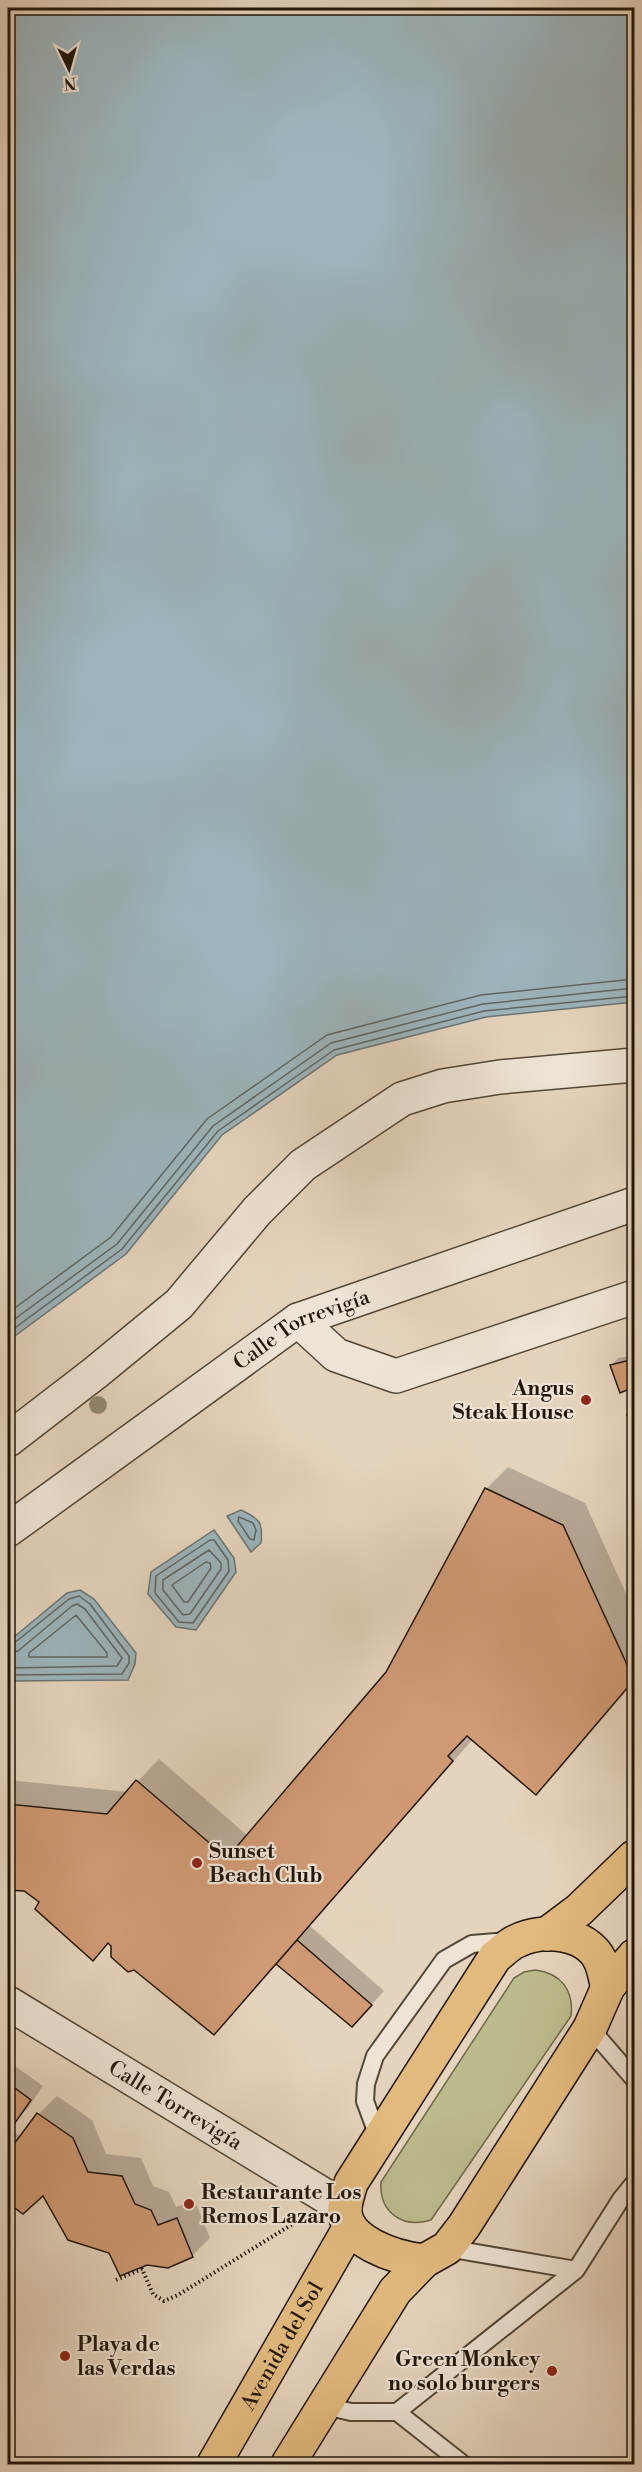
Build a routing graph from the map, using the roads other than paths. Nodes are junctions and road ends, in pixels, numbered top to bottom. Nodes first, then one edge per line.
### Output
1 (634, 1065) edge
2 (634, 1204) edge
3 (634, 1297) edge
4 (298, 1320) junction
5 (8, 1440) edge
6 (8, 1530) edge
7 (634, 1857) edge
8 (532, 1937) junction
9 (634, 1956) edge
10 (608, 1987) junction
11 (8, 2003) edge
12 (590, 2028) junction
13 (634, 2079) edge
14 (379, 2140) junction
15 (634, 2183) edge
16 (347, 2218) junction
17 (436, 2255) junction
18 (576, 2270) junction
19 (325, 2406) junction
20 (397, 2412) junction
21 (214, 2464) edge
22 (288, 2464) edge
23 (463, 2464) edge

1 - 5 street
2 - 4 street, Calle Torrevigía
3 - 4 street
4 - 6 street, Calle Torrevigía
7 - 8 main road
8 - 10 main road
8 - 14 main road, Avenida del Sol
8 - 14 lane
9 - 10 main road
10 - 12 main road
11 - 16 street, Calle Torrevigía
12 - 13 lane
12 - 17 main road
14 - 16 main road, Avenida del Sol
15 - 18 lane
16 - 17 main road
16 - 21 main road, Avenida del Sol
17 - 18 lane
17 - 19 main road
18 - 20 lane
19 - 20 lane
19 - 22 main road
20 - 23 lane

